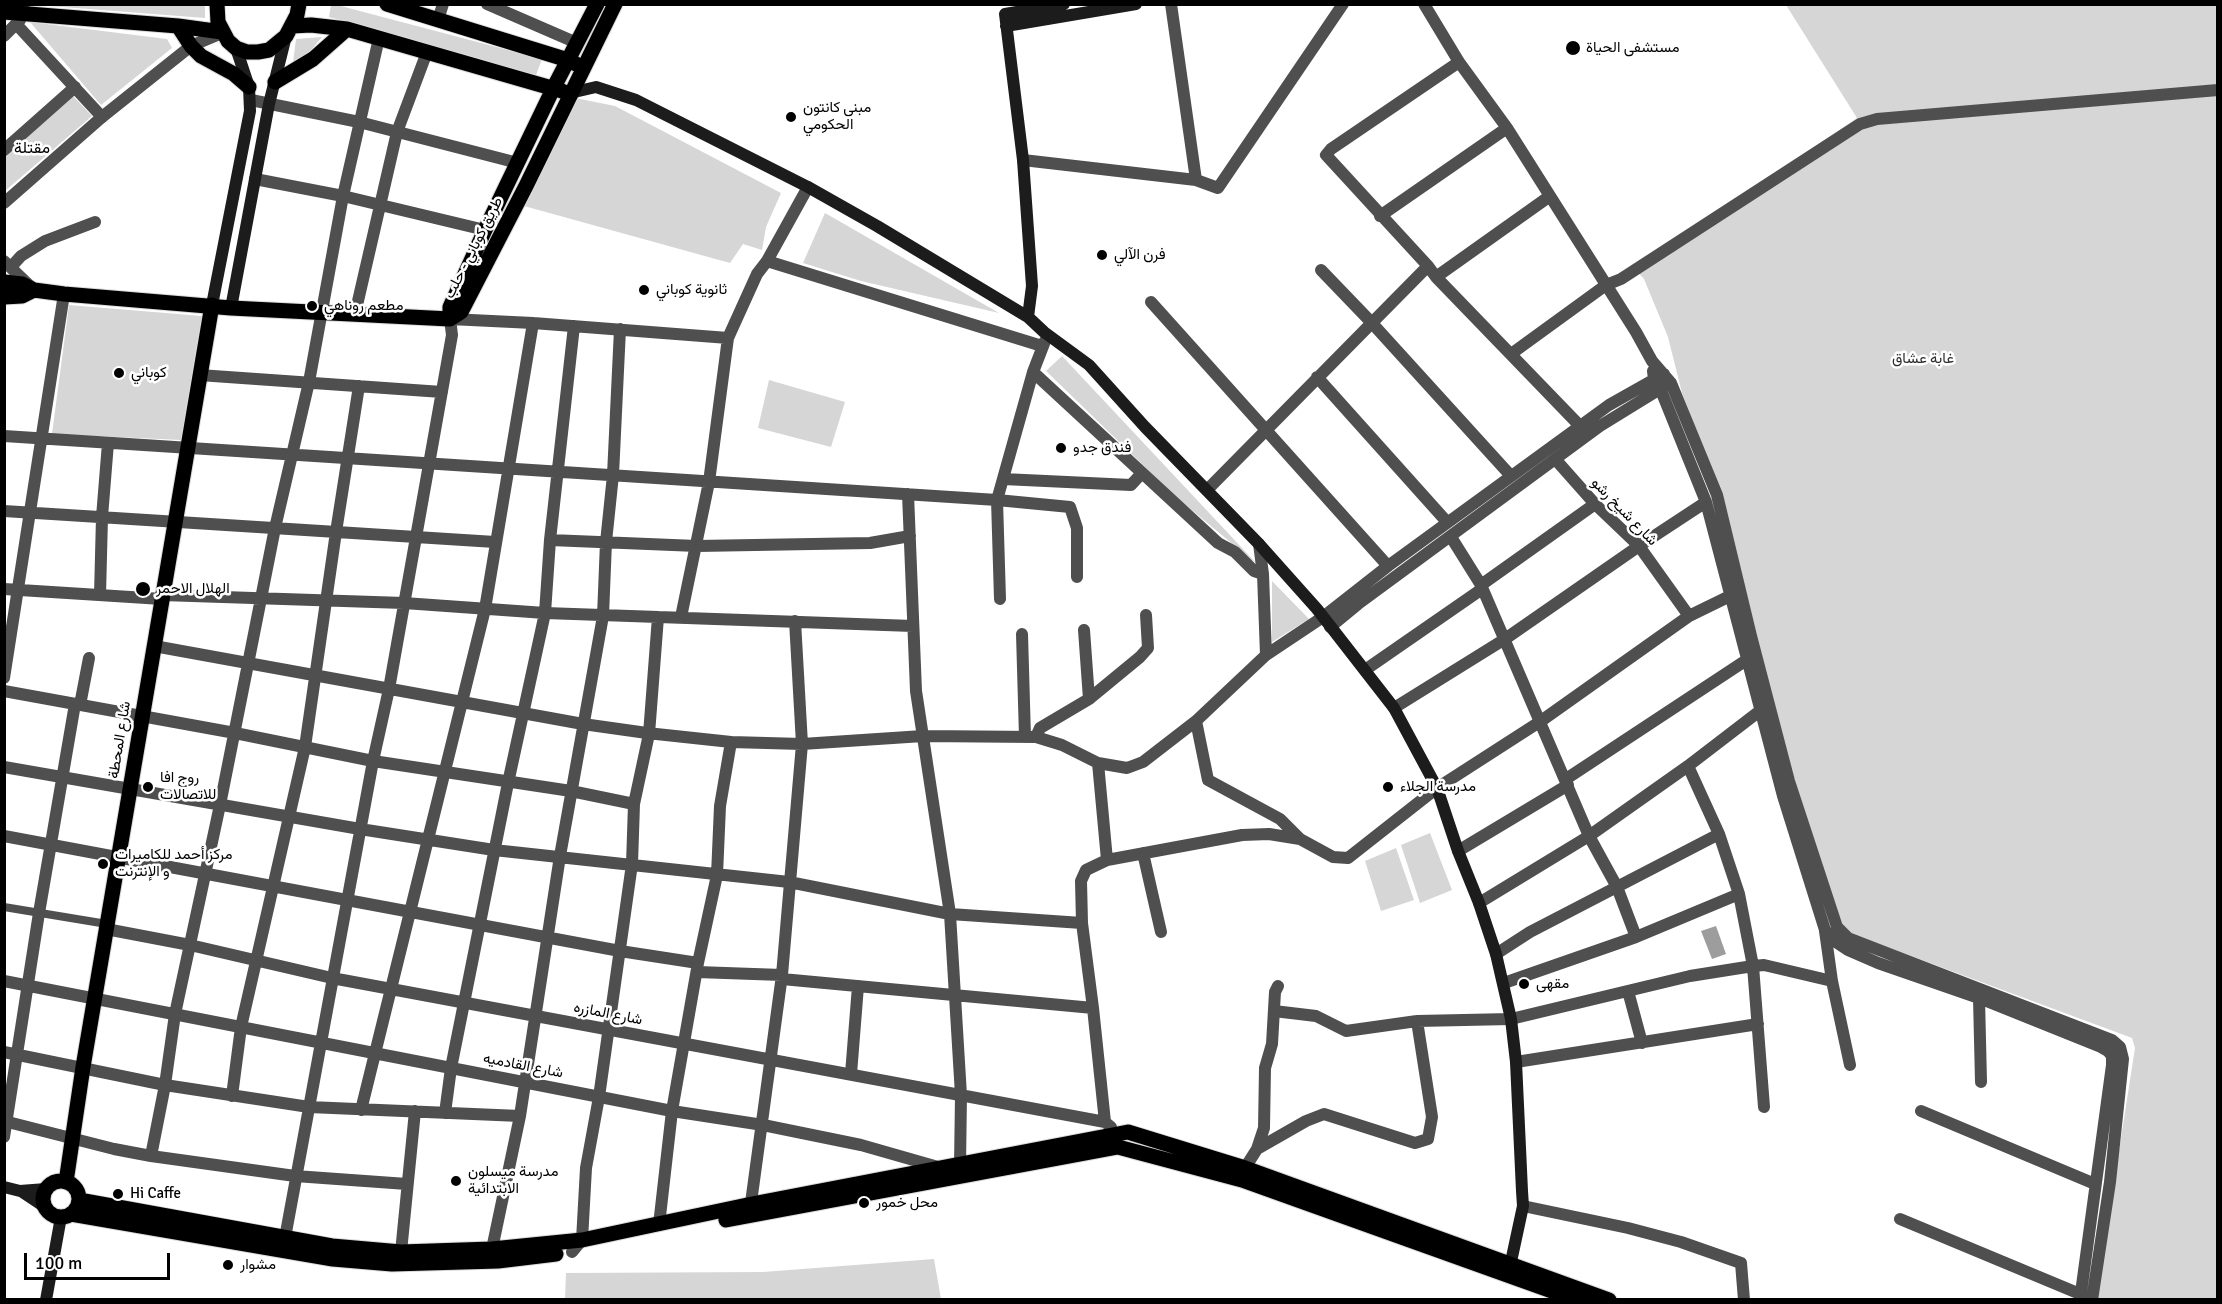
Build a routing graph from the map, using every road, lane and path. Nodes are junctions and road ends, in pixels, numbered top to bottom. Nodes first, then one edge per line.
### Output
1 (217, 4) edge
2 (299, 4) edge
3 (387, 4) edge
4 (443, 4) edge
5 (487, 4) edge
6 (597, 4) edge
7 (615, 4) edge
8 (1064, 4) edge
9 (1136, 4) edge
10 (1171, 4) edge
11 (1342, 4) edge
12 (1424, 4) edge
13 (4, 12) edge
14 (21, 14) edge
15 (438, 20) junction
16 (1005, 20) junction
17 (178, 26) junction
18 (347, 29) junction
19 (289, 31) junction
20 (222, 33) junction
21 (4, 36) edge
22 (379, 38) junction
23 (577, 43) junction
24 (191, 46) junction
25 (236, 48) junction
26 (427, 52) junction
27 (568, 60) junction
28 (1459, 62) junction
29 (583, 68) junction
30 (275, 82) junction
31 (75, 87) junction
32 (596, 87) junction
33 (553, 89) junction
34 (2217, 90) edge
35 (250, 93) junction
36 (570, 93) junction
37 (269, 104) junction
38 (102, 117) junction
39 (359, 122) junction
40 (1507, 128) junction
41 (397, 132) junction
42 (4, 150) edge
43 (1023, 160) junction
44 (518, 163) junction
45 (255, 179) junction
46 (1196, 180) junction
47 (808, 187) junction
48 (343, 196) junction
49 (1550, 196) junction
50 (4, 203) edge
51 (379, 205) junction
52 (1380, 216) junction
53 (95, 222) dead end
54 (485, 230) junction
55 (767, 261) junction
56 (8, 264) edge
57 (1428, 266) junction
58 (1321, 270) dead end
59 (1436, 277) junction
60 (4, 282) edge
61 (1606, 285) junction
62 (34, 290) junction
63 (64, 294) junction
64 (5, 297) edge
65 (1151, 302) dead end
66 (212, 305) junction
67 (231, 308) junction
68 (321, 312) junction
69 (355, 314) junction
70 (1028, 317) junction
71 (450, 319) junction
72 (1371, 322) junction
73 (533, 323) junction
74 (574, 326) junction
75 (620, 329) junction
76 (1048, 334) junction
77 (728, 338) junction
78 (1042, 346) junction
79 (1511, 354) junction
80 (1033, 372) junction
81 (199, 375) junction
82 (1317, 377) junction
83 (1662, 381) junction
84 (309, 382) junction
85 (359, 386) junction
86 (442, 392) junction
87 (1580, 426) junction
88 (1265, 431) junction
89 (4, 436) edge
90 (42, 438) junction
91 (108, 443) junction
92 (187, 448) junction
93 (292, 455) junction
94 (348, 458) junction
95 (1556, 460) junction
96 (429, 464) junction
97 (510, 469) junction
98 (557, 472) junction
99 (1142, 474) junction
100 (613, 476) junction
101 (1511, 476) junction
102 (1003, 479) junction
103 (709, 482) junction
104 (1207, 490) junction
105 (908, 494) junction
106 (997, 500) junction
107 (1706, 502) junction
108 (1595, 504) junction
109 (4, 511) edge
110 (30, 512) junction
111 (102, 517) junction
112 (175, 521) junction
113 (1447, 522) junction
114 (275, 528) junction
115 (336, 532) junction
116 (910, 536) junction
117 (416, 537) junction
118 (1451, 537) junction
119 (550, 540) junction
120 (495, 542) junction
121 (606, 542) junction
122 (1259, 544) junction
123 (697, 546) junction
124 (1639, 546) junction
125 (1388, 566) junction
126 (1263, 574) junction
127 (1077, 577) dead end
128 (1482, 587) junction
129 (4, 589) edge
130 (18, 590) junction
131 (100, 595) junction
132 (1730, 596) junction
133 (162, 597) junction
134 (263, 598) junction
135 (1000, 599) dead end
136 (326, 600) junction
137 (404, 603) junction
138 (485, 609) junction
139 (545, 613) junction
140 (1146, 615) dead end
141 (603, 616) junction
142 (1689, 616) junction
143 (658, 617) junction
144 (681, 617) junction
145 (795, 621) junction
146 (1326, 622) junction
147 (913, 626) junction
148 (1084, 630) dead end
149 (1022, 634) dead end
150 (1505, 639) junction
151 (154, 646) junction
152 (1266, 655) junction
153 (89, 658) dead end
154 (1748, 659) junction
155 (247, 663) junction
156 (1365, 670) junction
157 (317, 675) junction
158 (4, 678) edge
159 (389, 689) junction
160 (4, 692) edge
161 (1089, 699) junction
162 (461, 702) junction
163 (77, 704) junction
164 (1394, 708) junction
165 (1761, 710) junction
166 (523, 713) junction
167 (142, 716) junction
168 (1196, 721) junction
169 (1541, 721) junction
170 (583, 724) junction
171 (235, 733) junction
172 (650, 734) junction
173 (923, 736) junction
174 (1031, 737) junction
175 (731, 742) junction
176 (802, 744) junction
177 (305, 747) junction
178 (373, 761) junction
179 (1098, 763) junction
180 (1688, 766) junction
181 (4, 767) edge
182 (445, 771) junction
183 (63, 777) junction
184 (1567, 782) junction
185 (507, 783) junction
186 (1437, 788) junction
187 (130, 790) junction
188 (571, 791) junction
189 (634, 804) junction
190 (220, 805) junction
191 (289, 816) junction
192 (360, 829) junction
193 (1719, 834) junction
194 (4, 836) edge
195 (1589, 836) junction
196 (428, 839) junction
197 (1300, 839) junction
198 (52, 845) junction
199 (494, 850) junction
200 (1458, 851) junction
201 (1143, 853) junction
202 (560, 856) junction
203 (118, 857) junction
204 (1107, 860) junction
205 (632, 864) junction
206 (206, 874) junction
207 (717, 875) junction
208 (789, 882) junction
209 (273, 886) junction
210 (1617, 887) junction
211 (1739, 894) junction
212 (347, 900) junction
213 (1479, 903) junction
214 (4, 907) edge
215 (410, 912) junction
216 (39, 913) junction
217 (950, 914) junction
218 (1082, 923) junction
219 (480, 925) junction
220 (107, 926) junction
221 (1825, 930) junction
222 (1161, 932) dead end
223 (1636, 937) junction
224 (547, 938) junction
225 (190, 945) junction
226 (620, 951) junction
227 (1496, 954) junction
228 (256, 960) junction
229 (1753, 966) junction
230 (697, 967) junction
231 (782, 977) junction
232 (332, 978) junction
233 (4, 981) edge
234 (1832, 981) junction
235 (1504, 983) junction
236 (27, 985) junction
237 (858, 986) junction
238 (1278, 986) dead end
239 (391, 989) junction
240 (1628, 991) junction
241 (954, 995) junction
242 (95, 998) junction
243 (1979, 998) junction
244 (464, 1002) junction
245 (1094, 1008) junction
246 (1274, 1011) junction
247 (175, 1014) junction
248 (535, 1015) junction
249 (1511, 1019) junction
250 (1417, 1021) junction
251 (1758, 1024) junction
252 (241, 1027) junction
253 (609, 1029) junction
254 (320, 1042) junction
255 (685, 1043) junction
256 (1642, 1043) junction
257 (375, 1053) junction
258 (11, 1054) edge
259 (772, 1060) junction
260 (1516, 1062) junction
261 (1850, 1065) dead end
262 (83, 1067) junction
263 (451, 1068) junction
264 (851, 1074) junction
265 (524, 1082) junction
266 (1981, 1082) dead end
267 (165, 1085) junction
268 (961, 1095) junction
269 (232, 1096) junction
270 (599, 1096) junction
271 (309, 1107) junction
272 (1764, 1107) dead end
273 (361, 1110) junction
274 (415, 1111) junction
275 (672, 1111) junction
276 (1921, 1111) dead end
277 (446, 1113) junction
278 (520, 1116) junction
279 (6, 1121) edge
280 (763, 1125) junction
281 (1113, 1134) junction
282 (4, 1137) edge
283 (72, 1137) junction
284 (1257, 1149) junction
285 (151, 1156) junction
286 (960, 1166) junction
287 (944, 1174) junction
288 (1243, 1174) junction
289 (295, 1176) junction
290 (66, 1182) junction
291 (407, 1184) junction
292 (2096, 1184) junction
293 (4, 1187) edge
294 (46, 1189) junction
295 (20, 1191) junction
296 (79, 1200) junction
297 (1523, 1206) junction
298 (45, 1207) junction
299 (750, 1210) junction
300 (66, 1215) junction
301 (1900, 1219) dead end
302 (659, 1225) junction
303 (285, 1238) junction
304 (577, 1246) junction
305 (492, 1249) junction
306 (401, 1252) junction
307 (1510, 1270) junction
308 (2084, 1298) edge
309 (46, 1299) edge
310 (1577, 1299) edge
311 (1610, 1299) edge
312 (1744, 1299) edge

1 - 20 main road
2 - 19 main road
3 - 15 main road
4 - 15 street
5 - 23 street
6 - 23 main road, طريق كوباني - حلب
7 - 29 main road, طريق كوباني - حلب
8 - 16 main road
9 - 16 main road
10 - 46 street
11 - 46 street
12 - 28 street
13 - 14 main road
14 - 17 main road
14 - 21 street
14 - 31 street
15 - 27 main road
16 - 43 main road
17 - 20 main road
17 - 24 main road
18 - 19 main road
18 - 22 main road
18 - 30 main road
19 - 25 main road
19 - 30 main road
20 - 24 street
20 - 25 main road
22 - 26 main road
22 - 39 street
23 - 27 main road, طريق كوباني - حلب
24 - 35 main road
24 - 38 street
25 - 35 main road
26 - 33 main road
26 - 41 street
27 - 29 main road
27 - 33 main road, طريق كوباني - حلب
28 - 40 street
28 - 52 street
29 - 32 main road
29 - 36 main road, طريق كوباني - حلب
30 - 37 main road
31 - 38 street
31 - 42 street
32 - 36 main road
32 - 47 main road
33 - 36 main road
33 - 44 main road, طريق كوباني - حلب
34 - 61 street
35 - 37 street
35 - 66 main road
36 - 71 main road, طريق كوباني - حلب
37 - 39 street
37 - 45 main road
38 - 50 street
39 - 41 street
39 - 48 street
40 - 49 street
40 - 52 street
41 - 44 street
41 - 51 street
43 - 46 street
43 - 70 main road
44 - 54 main road, طريق كوباني - حلب
45 - 48 street
45 - 67 main road
47 - 55 street
47 - 70 main road
48 - 51 street
48 - 68 street
49 - 59 street
49 - 61 street
51 - 54 street
51 - 69 street
52 - 57 street
53 - 56 street
54 - 71 main road, طريق كوباني - حلب
55 - 77 street
55 - 78 street
56 - 62 street
57 - 59 street
57 - 72 street
58 - 72 street
59 - 79 street
60 - 62 main road
61 - 79 street
61 - 83 street
62 - 63 main road
62 - 64 main road
63 - 66 main road
63 - 90 street
65 - 88 street
66 - 67 main road
66 - 81 main road, شارع المحطة
67 - 68 main road
68 - 69 main road
68 - 84 street
69 - 71 main road
70 - 76 main road
71 - 73 street
71 - 86 street
72 - 82 street
72 - 101 street
73 - 74 street
73 - 97 street
74 - 75 street
74 - 98 street
75 - 77 street
75 - 100 street
76 - 78 street
76 - 104 main road
77 - 103 street
78 - 80 street
79 - 87 street
80 - 99 street
80 - 102 street
81 - 84 street
81 - 92 main road, شارع المحطة
82 - 88 street
82 - 113 street
83 - 87 street
83 - 95 street
83 - 107 street
83 - 308 street
84 - 85 street
84 - 93 street
85 - 86 street
85 - 94 street
86 - 96 street
87 - 101 street
88 - 104 street
88 - 125 street
89 - 90 street
90 - 91 street
90 - 110 street
91 - 92 street
91 - 111 street
92 - 93 street
92 - 112 main road, شارع المحطة
93 - 94 street
93 - 114 street
94 - 96 street
94 - 115 street
95 - 108 street, شارع شيخ رشو
95 - 118 street
96 - 97 street
96 - 117 street
97 - 98 street
97 - 120 street
98 - 100 street
98 - 119 street
99 - 102 street
99 - 126 street
100 - 103 street
100 - 121 street
101 - 113 street
102 - 106 street
103 - 105 street
103 - 123 street
104 - 122 main road
105 - 106 street
105 - 116 street
106 - 127 street
106 - 135 street
107 - 124 street
107 - 132 street
108 - 124 street, شارع شيخ رشو
108 - 128 street
109 - 110 street
110 - 111 street
110 - 130 street
111 - 112 street
111 - 131 street
112 - 114 street
112 - 133 main road, شارع المحطة
113 - 125 street
114 - 115 street
114 - 134 street
115 - 117 street
115 - 136 street
116 - 123 street
116 - 147 street
117 - 120 street
117 - 137 street
118 - 128 street
118 - 146 street
119 - 121 street
119 - 139 street
120 - 138 street
121 - 123 street
121 - 141 street
122 - 126 street
122 - 146 main road
123 - 144 street
124 - 142 street, شارع شيخ رشو
124 - 150 street
125 - 146 street
126 - 152 street
128 - 150 street
128 - 156 street
129 - 130 street
130 - 131 street
130 - 158 street
131 - 133 street
132 - 142 street
132 - 154 street
133 - 134 street
133 - 151 main road, شارع المحطة
134 - 136 street
134 - 155 street
136 - 137 street
136 - 157 street
137 - 138 street
137 - 159 street
138 - 139 street
138 - 162 street
139 - 141 street
139 - 166 street
140 - 161 street
141 - 143 street
141 - 170 street
142 - 169 street
143 - 144 street
143 - 172 street
144 - 145 street
145 - 147 street
145 - 176 street
146 - 152 street
146 - 156 main road
147 - 173 street
148 - 161 street
149 - 174 street
150 - 164 street
150 - 169 street
151 - 155 street
151 - 167 main road, شارع المحطة
152 - 168 street
153 - 163 street
154 - 165 street
154 - 184 street
155 - 157 street
155 - 171 street
156 - 164 main road
157 - 159 street
157 - 177 street
159 - 162 street
159 - 178 street
160 - 163 street
161 - 174 street
162 - 166 street
162 - 182 street
163 - 167 street
163 - 183 street
164 - 186 main road
165 - 180 street
165 - 221 street
166 - 170 street
166 - 185 street
167 - 171 street
167 - 187 main road, شارع المحطة
168 - 179 street
168 - 197 street
169 - 184 street
169 - 186 street
170 - 172 street
170 - 188 street
171 - 177 street
171 - 190 street
172 - 175 street
172 - 189 street
173 - 174 street
173 - 176 street
173 - 217 street
174 - 179 street
175 - 176 street
175 - 207 street
176 - 208 street
177 - 178 street
177 - 191 street
178 - 182 street
178 - 192 street
179 - 204 street
180 - 193 street
180 - 195 street
181 - 183 street
182 - 185 street
182 - 196 street
183 - 187 street
183 - 198 street
184 - 195 street
184 - 200 street
185 - 188 street
185 - 199 street
186 - 197 street
186 - 200 main road
187 - 190 street
187 - 203 main road, شارع المحطة
188 - 189 street
188 - 202 street
189 - 205 street
190 - 191 street
190 - 206 street
191 - 192 street
191 - 209 street
192 - 196 street
192 - 212 street
193 - 210 street
193 - 211 street
194 - 198 street
195 - 210 street
195 - 213 street
196 - 199 street
196 - 215 street
197 - 201 street
198 - 203 street
198 - 216 street
199 - 202 street
199 - 219 street
200 - 213 main road
201 - 204 street
201 - 222 street
202 - 205 street
202 - 224 street
203 - 206 street
203 - 220 main road, شارع المحطة
204 - 218 street
205 - 207 street
205 - 226 street
206 - 209 street
206 - 225 street
207 - 208 street
207 - 230 street
208 - 217 street
208 - 231 street
209 - 212 street
209 - 228 street
210 - 223 street
210 - 227 street
211 - 223 street
211 - 229 street
212 - 215 street
212 - 232 street
213 - 227 main road
214 - 216 street
215 - 219 street
215 - 239 street
216 - 220 street
216 - 236 street
217 - 218 street
217 - 241 street
218 - 245 street
219 - 224 street
219 - 244 street
220 - 225 street, شارع المازره
220 - 242 main road, شارع المحطة
221 - 234 street
221 - 243 street
223 - 235 street
224 - 226 street
224 - 248 street
225 - 228 street, شارع المازره
225 - 247 street
226 - 230 street
226 - 253 street
227 - 235 main road
228 - 232 street, شارع المازره
228 - 252 street
229 - 234 street
229 - 240 street
229 - 251 street
230 - 231 street
230 - 255 street
231 - 237 street
231 - 259 street
232 - 239 street, شارع المازره
232 - 254 street
233 - 236 street, شارع القادميه
234 - 261 street
235 - 249 main road
236 - 242 street, شارع القادميه
236 - 258 street
237 - 241 street
237 - 264 street
238 - 246 street
239 - 244 street, شارع المازره
239 - 257 street
240 - 249 street
240 - 256 street
241 - 245 street
241 - 268 street
242 - 247 street, شارع القادميه
242 - 262 main road, شارع المحطة
243 - 266 street
243 - 292 street
244 - 248 street, شارع المازره
244 - 263 street
245 - 281 street
246 - 250 street
246 - 284 street
247 - 252 street, شارع القادميه
247 - 267 street
248 - 253 street, شارع المازره
248 - 265 street
249 - 250 street
249 - 260 main road
250 - 284 street
251 - 256 street
251 - 272 street
252 - 254 street, شارع القادميه
252 - 269 street
253 - 255 street, شارع المازره
253 - 270 street
254 - 257 street, شارع القادميه
254 - 271 street
255 - 259 street, شارع المازره
255 - 275 street
256 - 260 street
257 - 263 street, شارع القادميه
257 - 273 street
258 - 262 street
258 - 279 street
259 - 264 street, شارع المازره
259 - 280 street
260 - 297 main road
262 - 267 street
262 - 283 main road, شارع المحطة
263 - 265 street, شارع القادميه
263 - 277 street
264 - 268 street, شارع المازره
265 - 270 street, شارع القادميه
265 - 278 street
267 - 269 street
267 - 285 street
268 - 281 street, شارع المازره
268 - 286 street
269 - 271 street
270 - 275 street, شارع القادميه
270 - 304 street
271 - 273 street
271 - 289 street
273 - 274 street
274 - 277 street
274 - 291 street
275 - 280 street, شارع القادميه
275 - 302 street
276 - 292 street
277 - 278 street
278 - 305 street
279 - 282 street
279 - 283 street
280 - 287 street, شارع القادميه
280 - 299 street
281 - 286 main road
281 - 287 main road
281 - 288 main road
283 - 285 street
283 - 290 main road, شارع المحطة
284 - 288 street
285 - 289 street
286 - 287 main road
287 - 299 main road
288 - 307 main road
289 - 291 street
289 - 303 street
290 - 294 main road
290 - 296 main road
291 - 306 street
292 - 308 street
293 - 295 main road
294 - 295 main road
294 - 298 main road
295 - 298 main road
296 - 300 main road
296 - 303 main road
297 - 307 main road
297 - 312 street
298 - 300 main road
299 - 302 main road
299 - 304 main road
300 - 304 main road
300 - 309 main road
301 - 308 street
302 - 304 main road
303 - 306 main road
304 - 305 main road
305 - 306 main road
307 - 310 main road
307 - 311 main road

